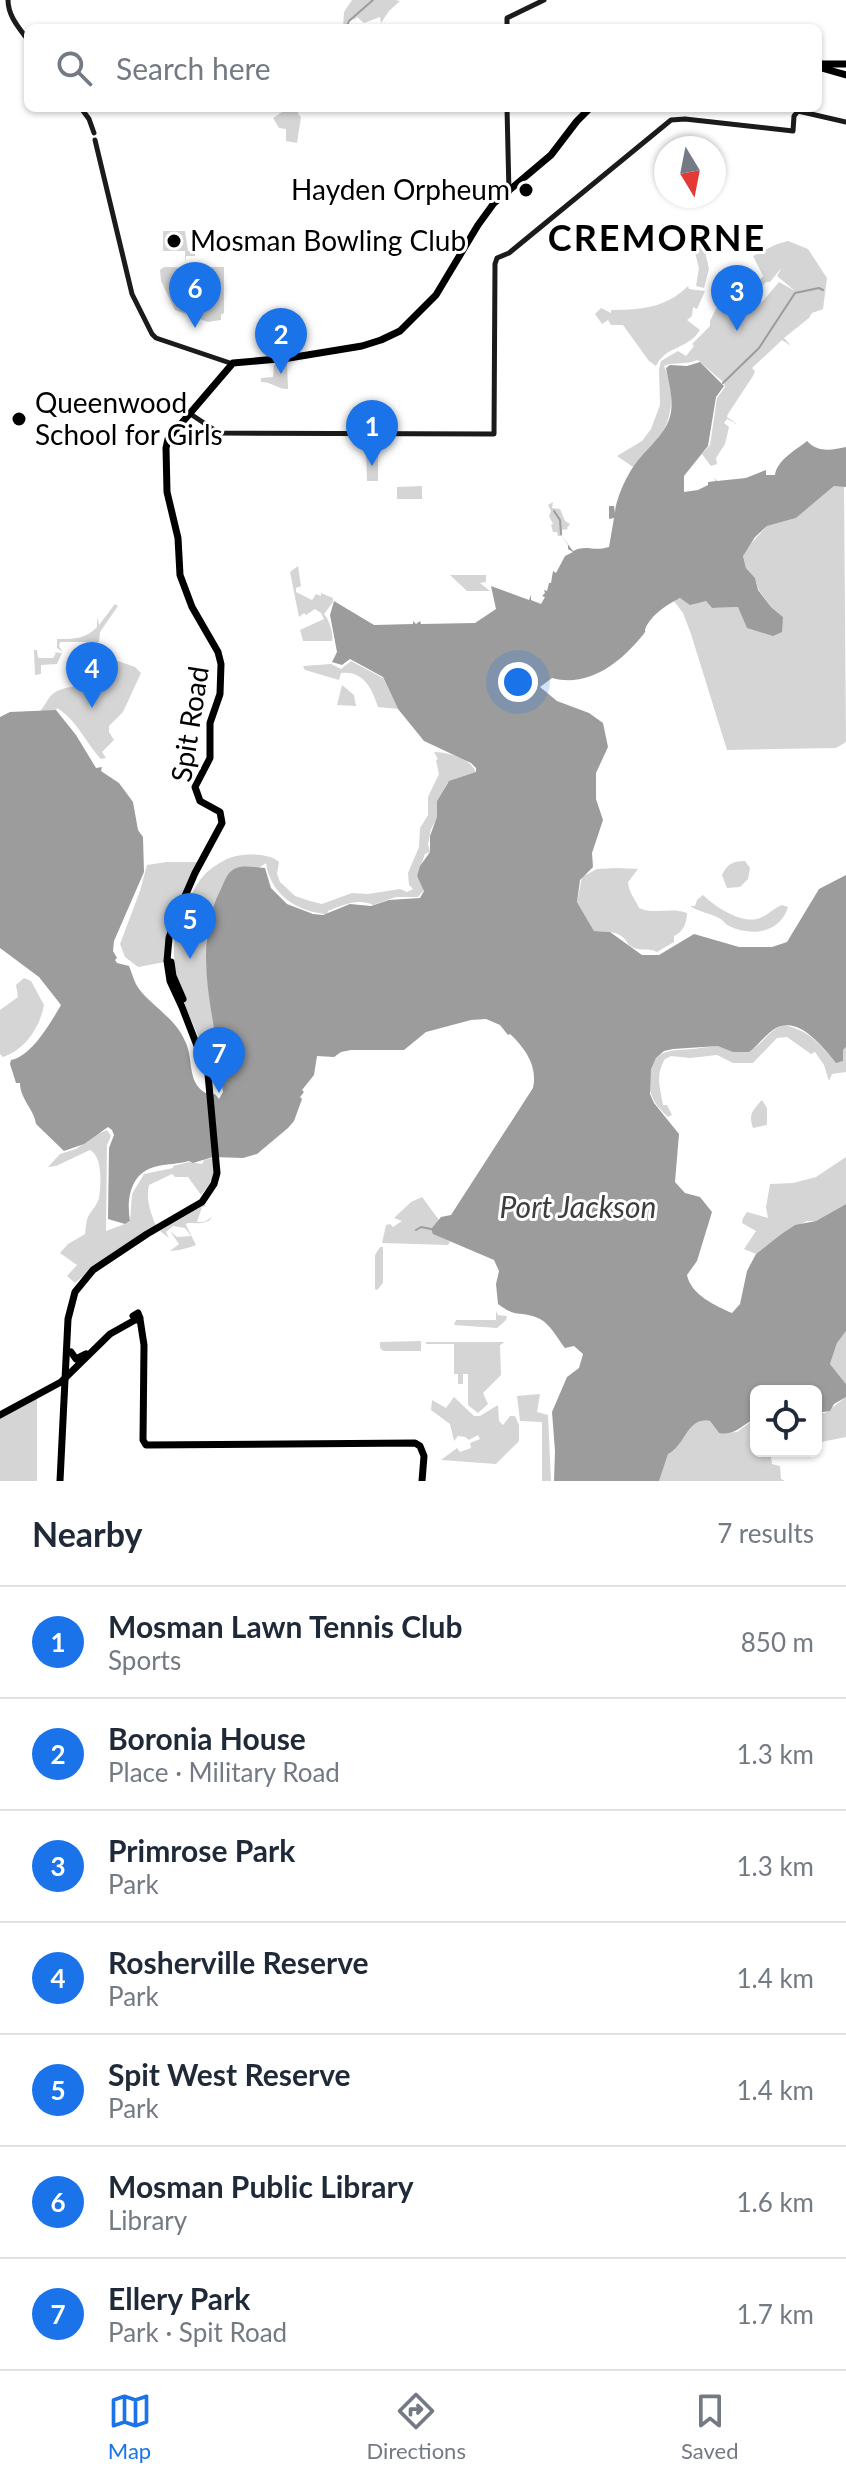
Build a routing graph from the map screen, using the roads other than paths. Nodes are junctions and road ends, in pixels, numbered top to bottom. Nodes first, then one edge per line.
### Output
1 (8, 0) edge
2 (544, 0) edge
3 (507, 24) edge
4 (24, 35) edge
5 (846, 64) edge
6 (822, 65) edge
7 (822, 65) edge
8 (842, 74) edge
9 (84, 112) edge
10 (507, 112) edge
11 (588, 112) edge
12 (846, 122) edge
13 (510, 188) junction
14 (233, 365) junction
15 (190, 414) junction
16 (212, 1091) junction
17 (218, 1160) junction
18 (159, 1228) junction
19 (136, 1319) junction
20 (125, 1324) junction
21 (142, 1332) junction
22 (71, 1352) junction
23 (86, 1354) junction
24 (68, 1375) junction
25 (55, 1386) junction
26 (65, 1395) junction
27 (0, 1413) edge
28 (62, 1481) edge
29 (422, 1481) edge

1 - 4 main road
2 - 3 main road
5 - 6 main road
7 - 8 main road
9 - 14 main road
10 - 13 main road
11 - 13 main road
12 - 15 main road
13 - 14 main road
13 - 14 main road
14 - 15 main road, Spit Road
14 - 15 main road, Spit Road
15 - 16 main road, Spit Road
15 - 16 main road, Spit Road
16 - 17 main road, Spit Road
17 - 18 main road
17 - 18 main road, Spit Road
18 - 22 main road
18 - 24 main road
19 - 20 main road
19 - 21 main road
19 - 23 main road
20 - 21 main road
20 - 24 main road
21 - 29 main road
22 - 23 main road
22 - 24 main road
23 - 24 main road
24 - 25 main road
24 - 26 main road
24 - 27 main road
24 - 28 main road
25 - 26 main road
25 - 27 main road
26 - 28 main road

